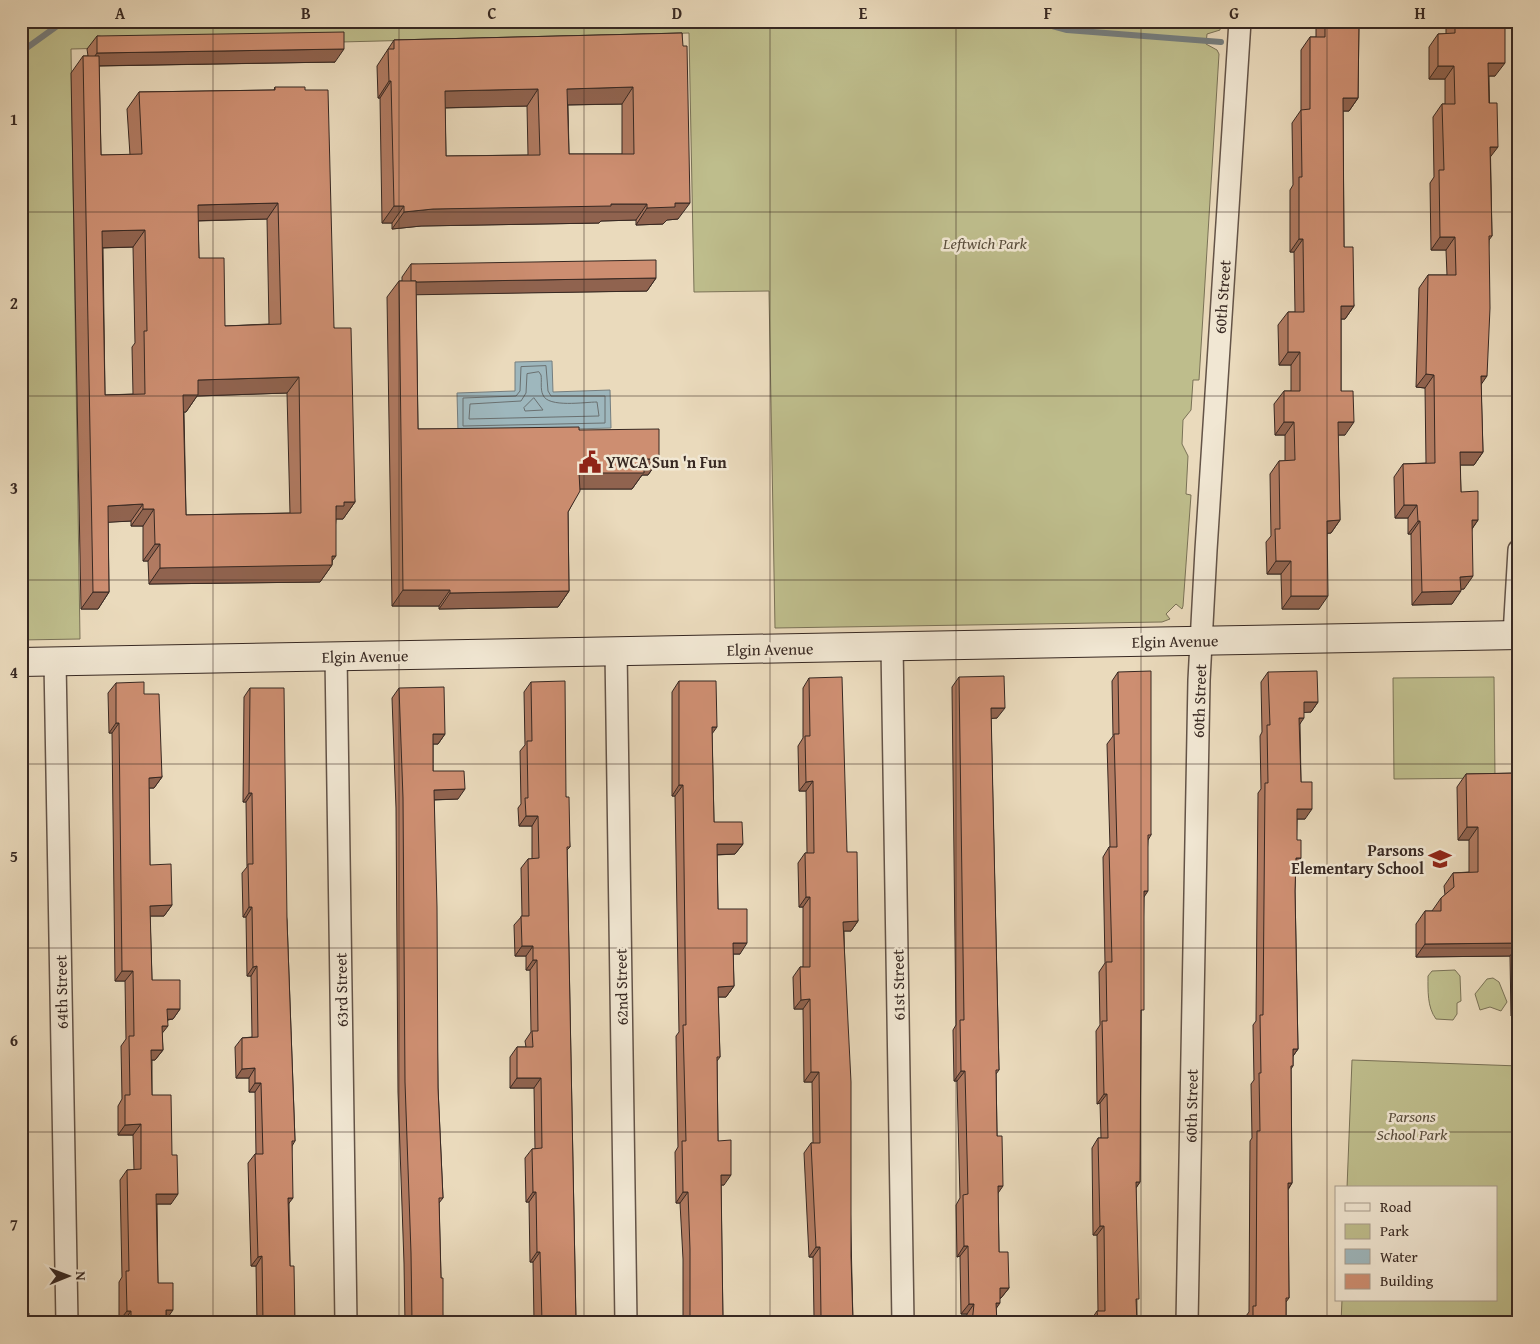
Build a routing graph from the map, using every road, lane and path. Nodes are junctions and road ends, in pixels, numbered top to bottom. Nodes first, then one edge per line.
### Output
1 (1240, 21) edge
2 (1519, 550) edge
3 (1516, 635) edge
4 (1202, 641) junction
5 (892, 646) junction
6 (616, 652) junction
7 (336, 656) junction
8 (21, 662) edge
9 (55, 662) junction
10 (67, 1323) edge
11 (346, 1323) edge
12 (626, 1323) edge
13 (903, 1323) edge
14 (1187, 1323) edge

1 - 4 street, 60th Street
2 - 3 street
3 - 4 street, Elgin Avenue
4 - 5 street, Elgin Avenue
4 - 14 street, 60th Street
5 - 6 street, Elgin Avenue
5 - 13 street, 61st Street
6 - 7 street, Elgin Avenue
6 - 12 street, 62nd Street
7 - 9 street, Elgin Avenue
7 - 11 street, 63rd Street
8 - 9 street, Elgin Avenue
9 - 10 street, 64th Street

